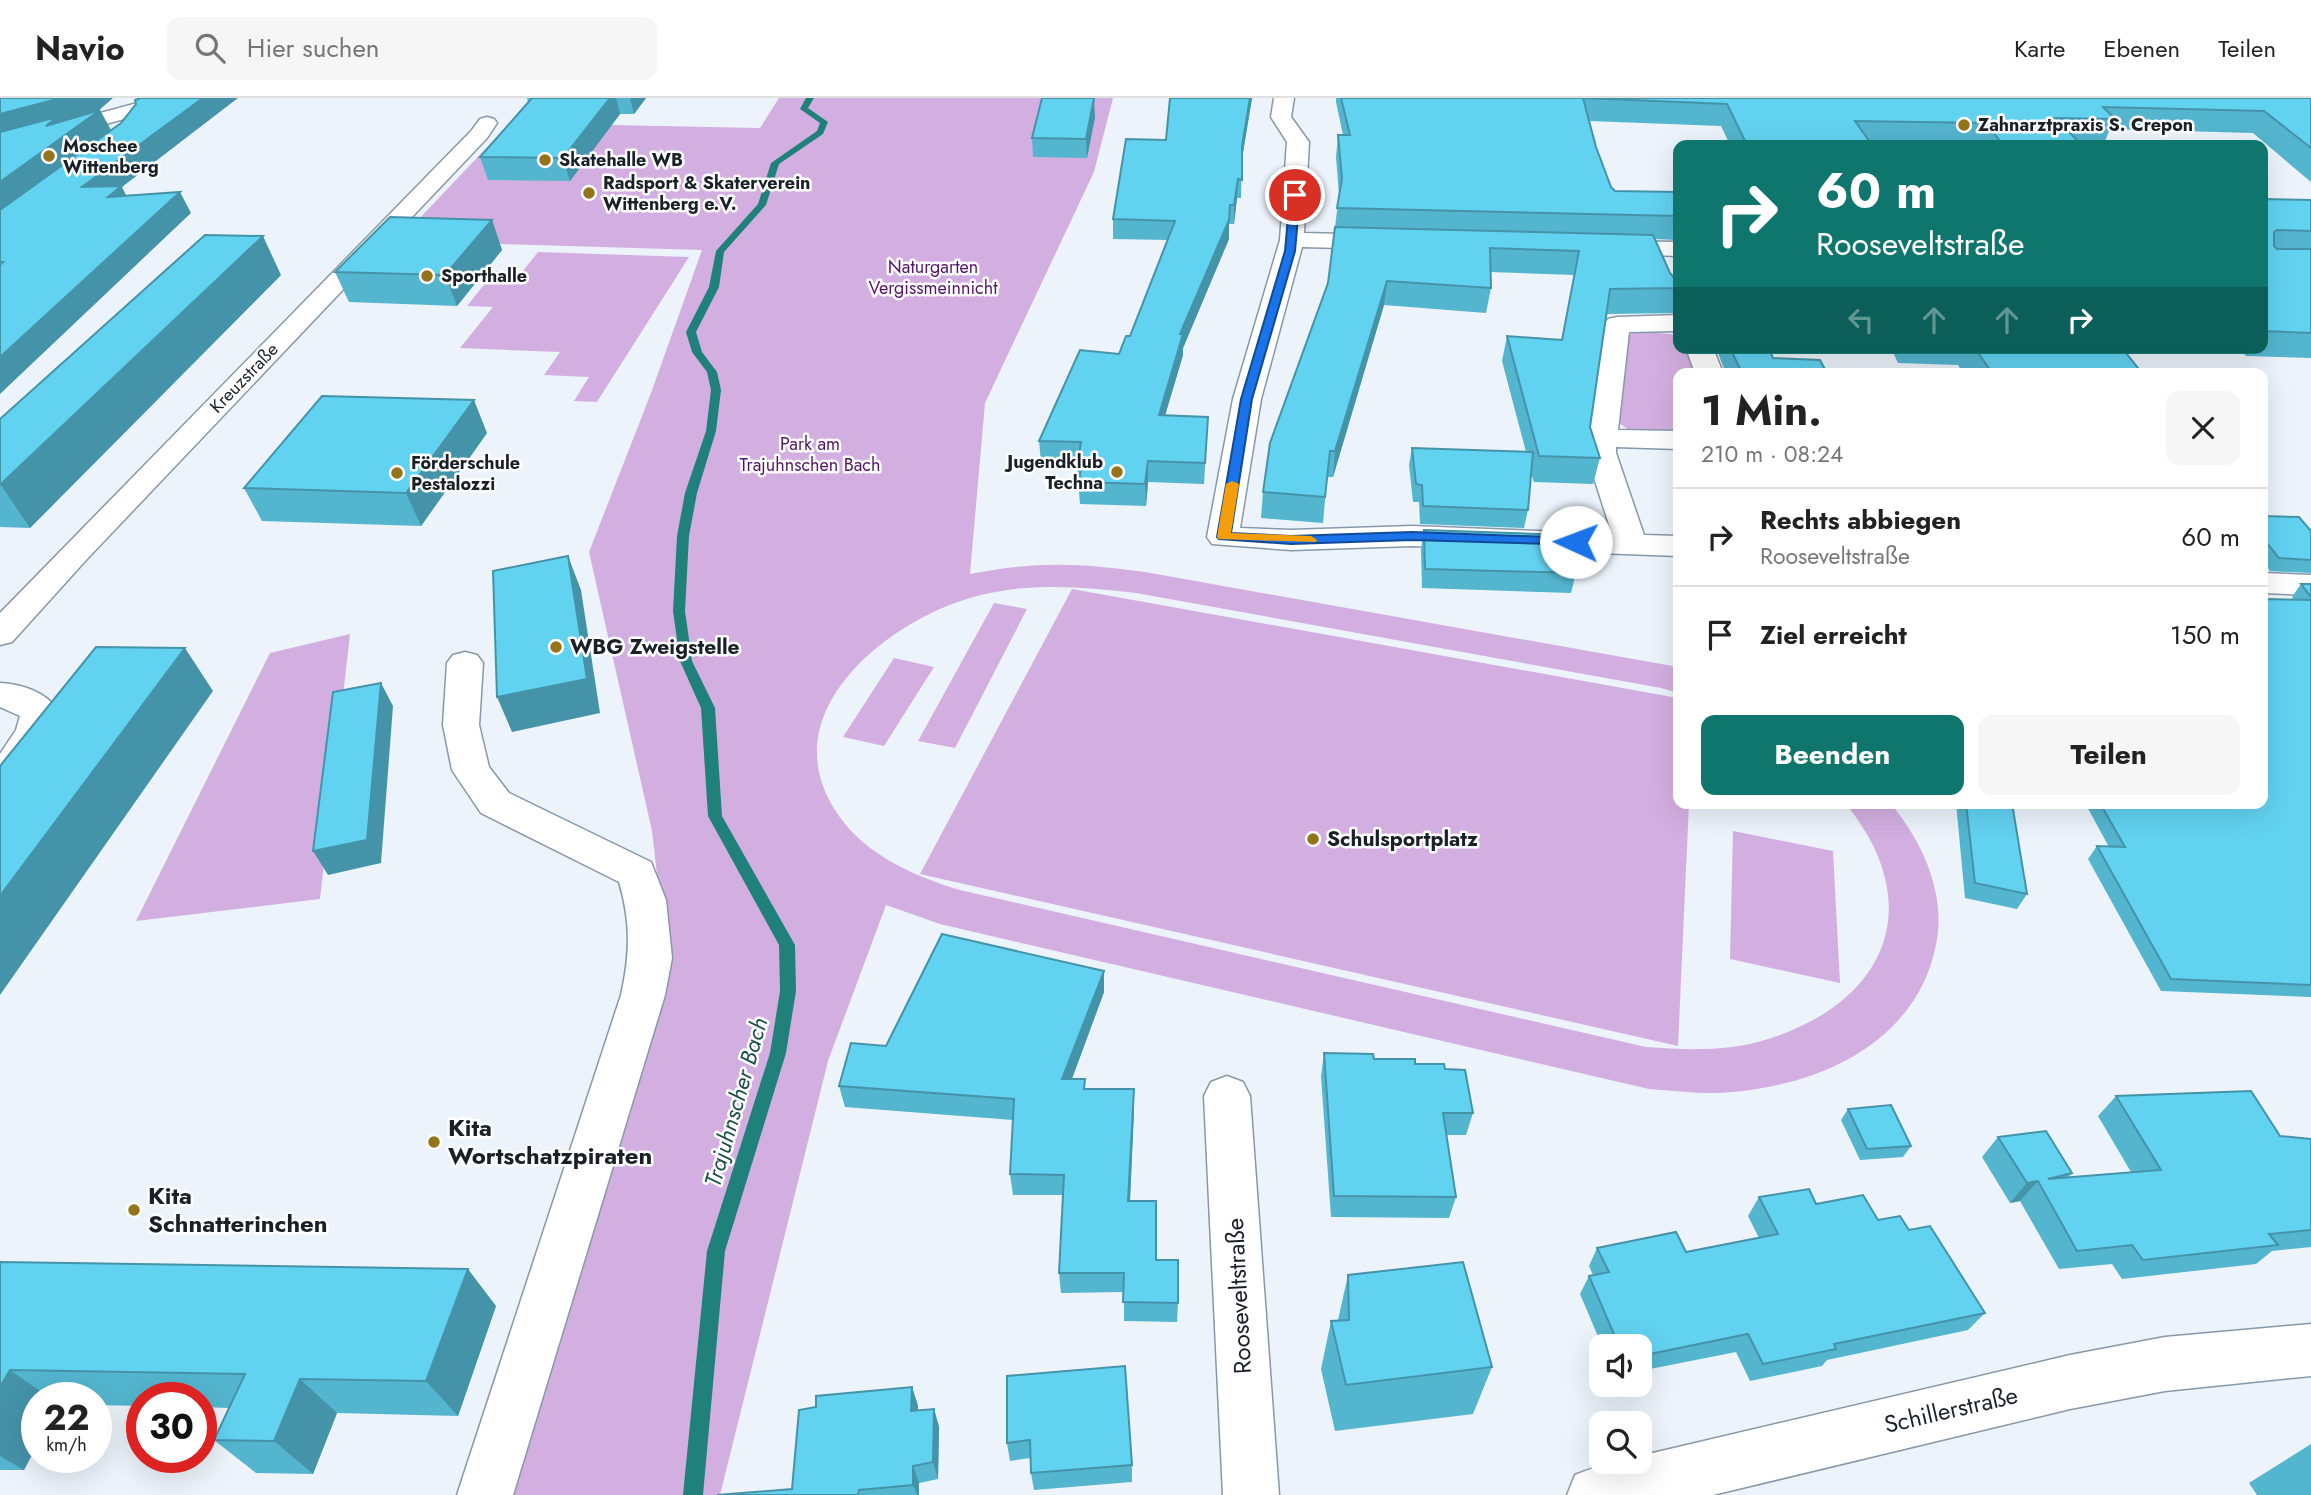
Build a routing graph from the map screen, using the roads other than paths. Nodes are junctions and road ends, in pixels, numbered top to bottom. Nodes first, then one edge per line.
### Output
1 (179, 98) edge
2 (1284, 98) edge
3 (125, 113) junction
4 (487, 123) dead end
5 (122, 136) edge
6 (2, 145) edge
7 (1293, 240) junction
8 (1415, 243) edge
9 (1578, 247) edge
10 (1669, 257) edge
11 (1673, 323) edge
12 (1604, 438) junction
13 (1673, 440) edge
14 (1631, 544) junction
15 (1673, 546) edge
16 (2268, 583) edge
17 (2311, 585) edge
18 (0, 634) edge
19 (465, 663) dead end
20 (0, 695) edge
21 (0, 783) edge
22 (1227, 1097) dead end
23 (2311, 1350) edge
24 (485, 1495) edge
25 (1251, 1495) edge
26 (1595, 1495) edge

1 - 3 street
2 - 7 street
3 - 5 street
3 - 6 street
4 - 18 street, Kreuzstraße
7 - 8 street
7 - 14 street
9 - 10 street
11 - 12 street
12 - 13 street
12 - 14 street
14 - 15 street
16 - 17 street
19 - 24 street
20 - 21 street
22 - 25 street, Rooseveltstraße
23 - 26 street, Schillerstraße

